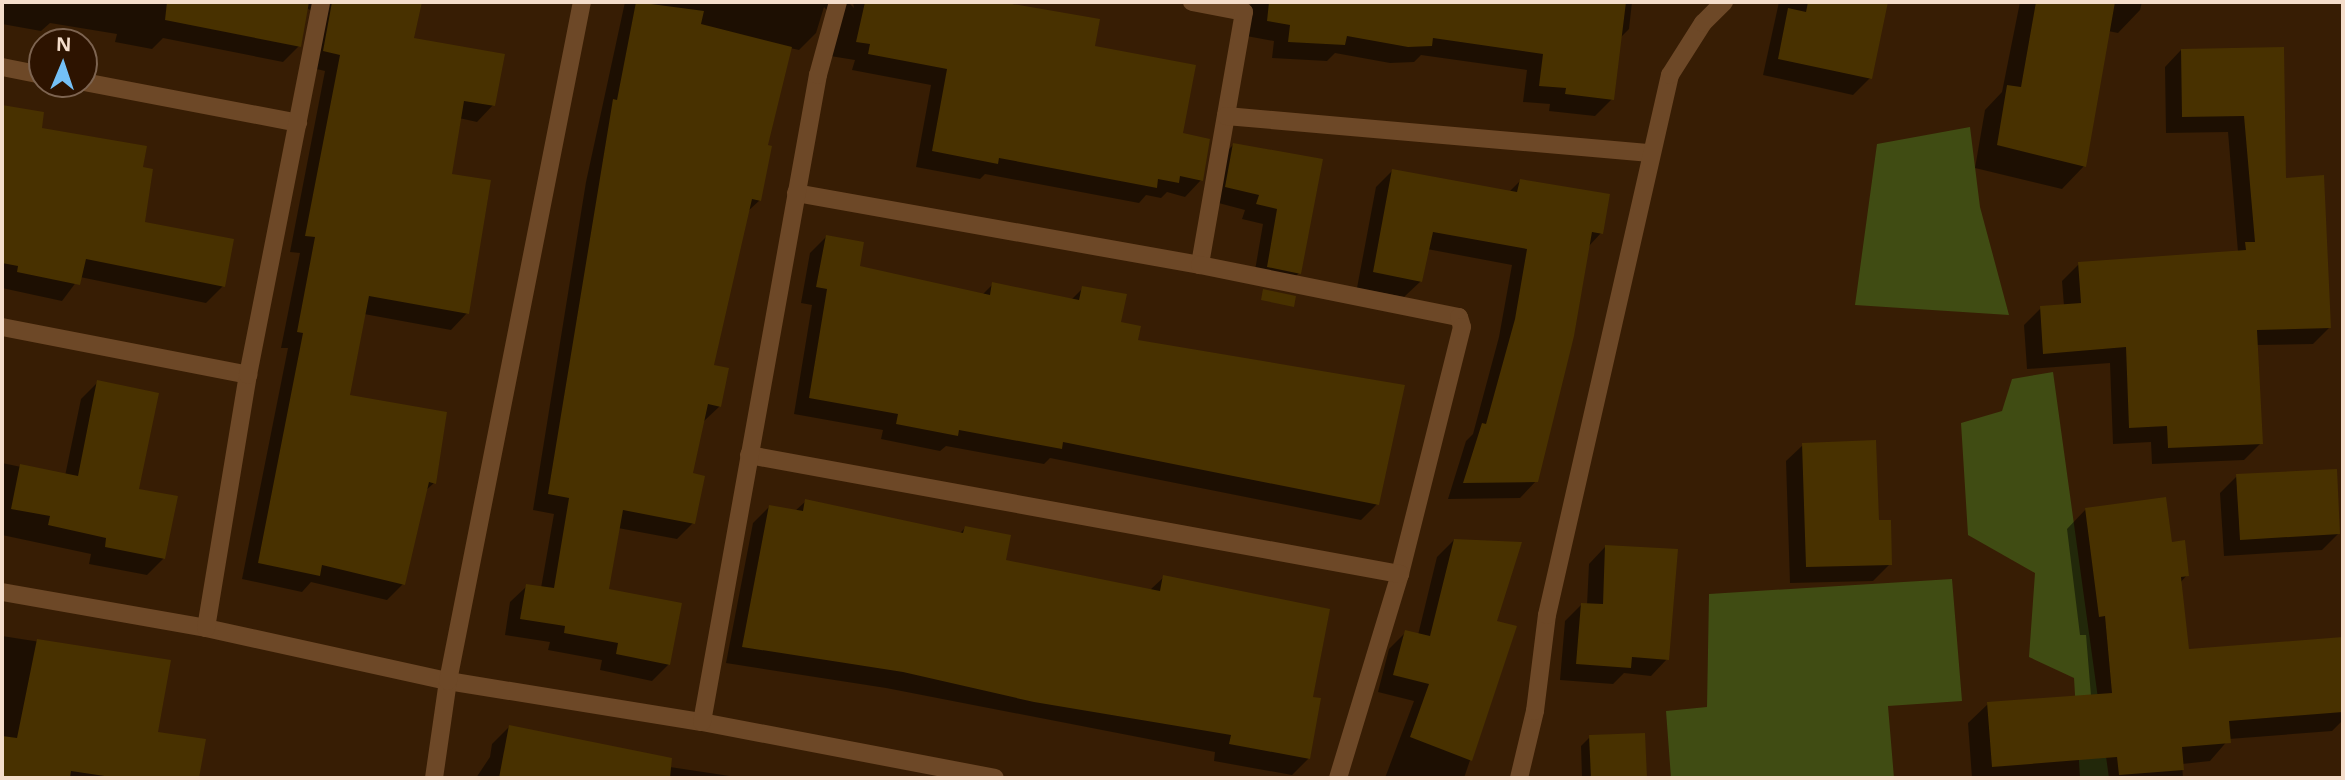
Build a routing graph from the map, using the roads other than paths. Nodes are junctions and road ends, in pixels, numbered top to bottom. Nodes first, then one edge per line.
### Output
1 (321, 2) edge
2 (582, 2) edge
3 (838, 2) edge
4 (1192, 2) edge
5 (1724, 2) edge
6 (2, 67) edge
7 (28, 72) edge
8 (98, 85) edge
9 (1226, 116) junction
10 (298, 123) junction
11 (1650, 153) junction
12 (796, 193) junction
13 (1200, 265) junction
14 (2, 327) edge
15 (248, 374) junction
16 (749, 455) junction
17 (1400, 573) junction
18 (2, 592) edge
19 (206, 628) junction
20 (449, 681) junction
21 (702, 722) junction
22 (434, 778) edge
23 (995, 778) edge
24 (1338, 778) edge
25 (1519, 778) edge

1 - 10 street
2 - 20 street
3 - 12 street
4 - 9 street
5 - 11 street
6 - 7 street
8 - 10 street
9 - 11 street
9 - 13 street
10 - 15 street
11 - 25 street
12 - 13 street
12 - 16 street
13 - 17 street
14 - 15 street
15 - 19 street
16 - 17 street
16 - 21 street
17 - 24 street
18 - 19 street
19 - 20 street
20 - 21 street
20 - 22 street
21 - 23 street

